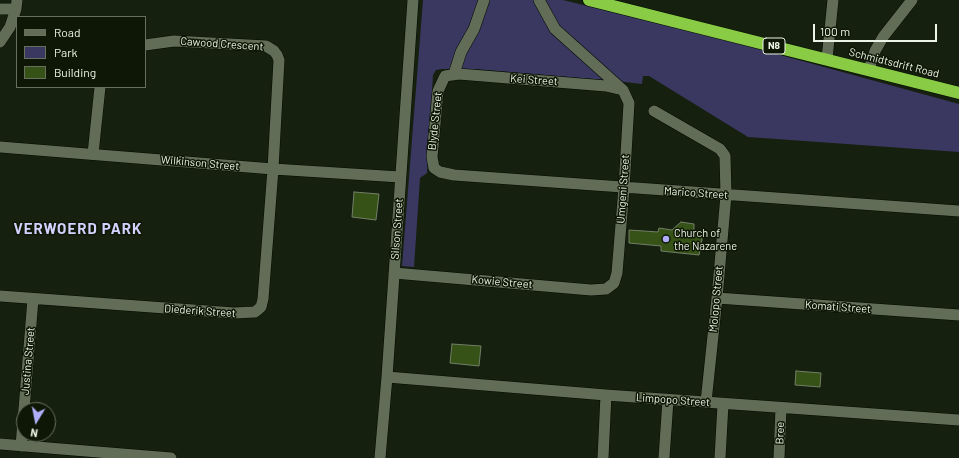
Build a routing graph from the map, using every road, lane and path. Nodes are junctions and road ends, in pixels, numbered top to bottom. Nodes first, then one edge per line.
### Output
1 (413, 0) edge
2 (484, 0) edge
3 (539, 0) edge
4 (589, 0) edge
5 (833, 0) edge
6 (912, 0) edge
7 (17, 5) edge
8 (0, 9) edge
9 (0, 42) edge
10 (146, 45) edge
11 (827, 59) junction
12 (868, 69) junction
13 (449, 75) junction
14 (100, 88) edge
15 (623, 90) junction
16 (959, 93) edge
17 (654, 111) dead end
18 (0, 147) edge
19 (93, 154) junction
20 (434, 168) joint
21 (273, 169) junction
22 (400, 177) junction
23 (624, 188) junction
24 (726, 195) junction
25 (959, 211) edge
26 (394, 273) junction
27 (610, 287) joint
28 (0, 296) edge
29 (717, 298) junction
30 (33, 299) junction
31 (959, 315) edge
32 (387, 377) junction
33 (606, 395) junction
34 (668, 400) junction
35 (706, 402) junction
36 (723, 404) junction
37 (781, 408) junction
38 (959, 420) edge
39 (0, 444) edge
40 (21, 446) junction
41 (171, 458) edge
42 (380, 458) edge
43 (603, 458) edge
44 (664, 458) edge
45 (720, 458) edge
46 (779, 458) edge

1 - 22 street, Silson Street
2 - 13 street, Blyde Street
3 - 15 street
4 - 11 highway, Schmidtsdrift Road / N8
5 - 11 street
6 - 12 street
7 - 8 street
7 - 9 street
10 - 21 street, Cawood Crescent
11 - 12 highway, Schmidtsdrift Road / N8
12 - 16 highway, Schmidtsdrift Road / N8
13 - 15 street, Kei Street
13 - 20 street, Blyde Street
14 - 19 street
15 - 23 street, Umgeni Street
17 - 24 street, Molopo Street
18 - 19 street, Wilkinson Street
19 - 21 street, Wilkinson Street
20 - 23 street, Marico Street
21 - 22 street, Wilkinson Street
21 - 30 street, Diederik Street
22 - 26 street, Silson Street
23 - 24 street, Marico Street
23 - 27 street, Umgeni Street
24 - 25 street, Marico Street
24 - 29 street, Molopo Street
26 - 27 street, Kowie Street
26 - 32 street, Silson Street
28 - 30 street, Diederik Street
29 - 31 street, Komati Street
29 - 35 street, Molopo Street
30 - 40 street, Justina Street
32 - 33 street, Limpopo Street
32 - 42 street, Silson Street
33 - 34 street, Limpopo Street
33 - 43 street
34 - 35 street, Limpopo Street
34 - 44 street
35 - 36 street, Limpopo Street
36 - 37 street, Limpopo Street
36 - 45 street
37 - 38 street, Limpopo Street
37 - 46 street, Bree
39 - 40 street
40 - 41 street

